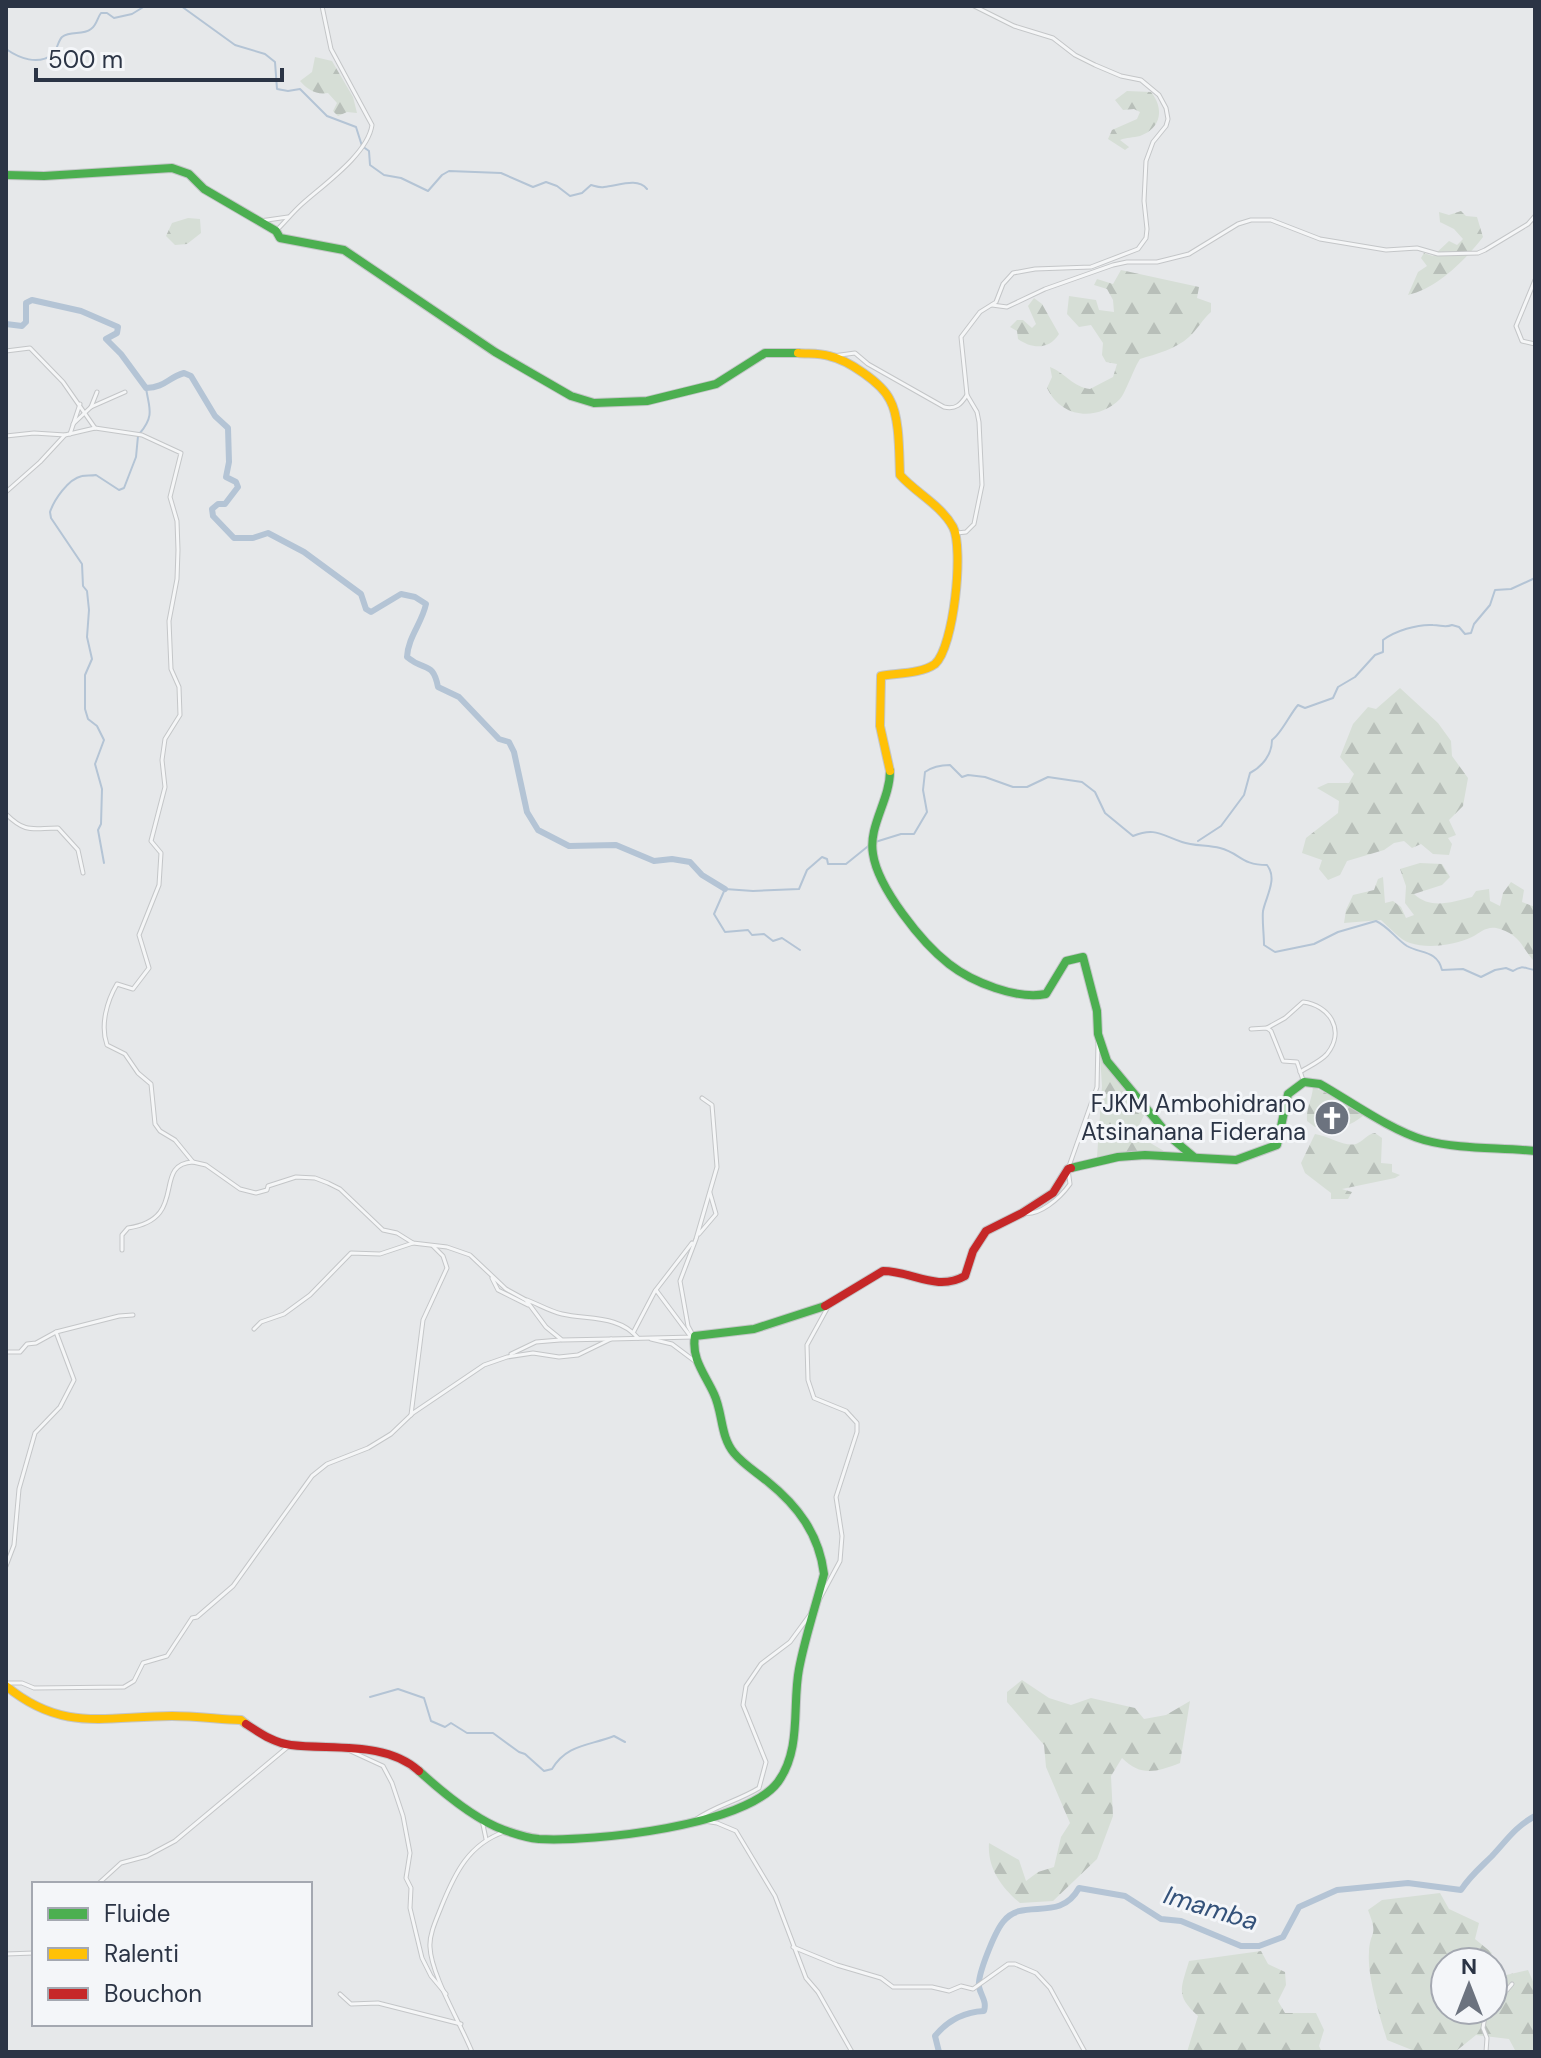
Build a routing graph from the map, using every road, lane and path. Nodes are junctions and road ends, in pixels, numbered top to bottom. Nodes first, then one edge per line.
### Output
1 (322, 6) edge
2 (974, 6) edge
3 (6, 175) edge
4 (292, 216) junction
5 (1535, 216) edge
6 (260, 221) junction
7 (276, 231) junction
8 (1535, 280) edge
9 (992, 305) junction
10 (1535, 344) edge
11 (6, 351) edge
12 (831, 356) junction
13 (97, 392) dead end
14 (125, 392) dead end
15 (967, 395) junction
16 (80, 404) junction
17 (91, 407) junction
18 (86, 413) junction
19 (73, 424) junction
20 (95, 428) junction
21 (67, 435) junction
22 (6, 436) edge
23 (6, 492) edge
24 (957, 533) junction
25 (6, 814) edge
26 (83, 873) dead end
27 (1267, 1028) junction
28 (1251, 1029) dead end
29 (1098, 1034) junction
30 (1300, 1072) junction
31 (1304, 1082) junction
32 (702, 1098) dead end
33 (1535, 1151) edge
34 (1194, 1158) junction
35 (193, 1162) junction
36 (1068, 1169) junction
37 (710, 1192) junction
38 (696, 1239) junction
39 (413, 1243) junction
40 (432, 1246) junction
41 (122, 1250) dead end
42 (656, 1290) junction
43 (527, 1303) junction
44 (829, 1305) junction
45 (133, 1315) dead end
46 (254, 1329) dead end
47 (56, 1332) junction
48 (633, 1333) junction
49 (693, 1337) junction
50 (638, 1338) junction
51 (644, 1338) junction
52 (577, 1339) junction
53 (611, 1339) junction
54 (562, 1340) junction
55 (604, 1340) junction
56 (583, 1341) junction
57 (6, 1352) edge
58 (507, 1357) junction
59 (699, 1364) junction
60 (411, 1415) junction
61 (6, 1566) edge
62 (814, 1608) junction
63 (6, 1684) edge
64 (290, 1745) junction
65 (339, 1746) junction
66 (482, 1819) junction
67 (696, 1822) junction
68 (508, 1831) junction
69 (486, 1839) junction
70 (100, 1882) edge
71 (793, 1947) junction
72 (32, 1953) edge
73 (6, 1954) edge
74 (1512, 1984) dead end
75 (1509, 1988) edge
76 (340, 1994) dead end
77 (446, 1994) junction
78 (461, 2024) junction
79 (1483, 2026) edge
80 (472, 2052) edge
81 (852, 2052) edge
82 (1085, 2052) edge
83 (1486, 2052) edge

1 - 4 street
2 - 9 street
3 - 6 street
4 - 6 street
4 - 7 street
5 - 9 street
6 - 7 street
7 - 12 street
8 - 10 street
9 - 15 street
11 - 16 street
12 - 15 street
12 - 24 street
13 - 17 street
14 - 17 street
15 - 24 street
16 - 18 street
16 - 19 street
17 - 18 street
18 - 19 street
18 - 20 street
19 - 21 street
20 - 21 street
20 - 35 street
21 - 22 street
21 - 23 street
24 - 29 street
25 - 26 street
27 - 28 street
27 - 30 street
27 - 30 street
29 - 34 street
29 - 36 street
30 - 31 street
31 - 33 street
31 - 34 street
32 - 37 street
34 - 36 street
35 - 39 street
35 - 41 street
36 - 44 street
37 - 38 street
37 - 38 street
38 - 42 street
38 - 49 street
39 - 40 street
39 - 46 street
40 - 43 street
40 - 60 street
42 - 48 street
42 - 49 street
43 - 48 street
43 - 54 street
44 - 49 street
44 - 62 street
45 - 47 street
47 - 57 street
47 - 61 street
48 - 50 street
49 - 51 street
49 - 59 street
50 - 51 street
50 - 53 street
51 - 59 street
52 - 54 street
52 - 55 street
52 - 56 street
53 - 55 street
53 - 58 street
54 - 56 street
54 - 58 street
55 - 56 street
58 - 60 street
59 - 62 street
60 - 63 street
62 - 67 street
62 - 67 street
63 - 64 street
64 - 65 street
64 - 70 street
65 - 66 street
65 - 77 street
66 - 68 street
66 - 69 street
67 - 68 street
67 - 71 street
68 - 69 street
69 - 77 street
71 - 81 street
71 - 82 street
72 - 73 street
74 - 75 street
76 - 78 street
77 - 78 street
78 - 80 street
79 - 83 street

